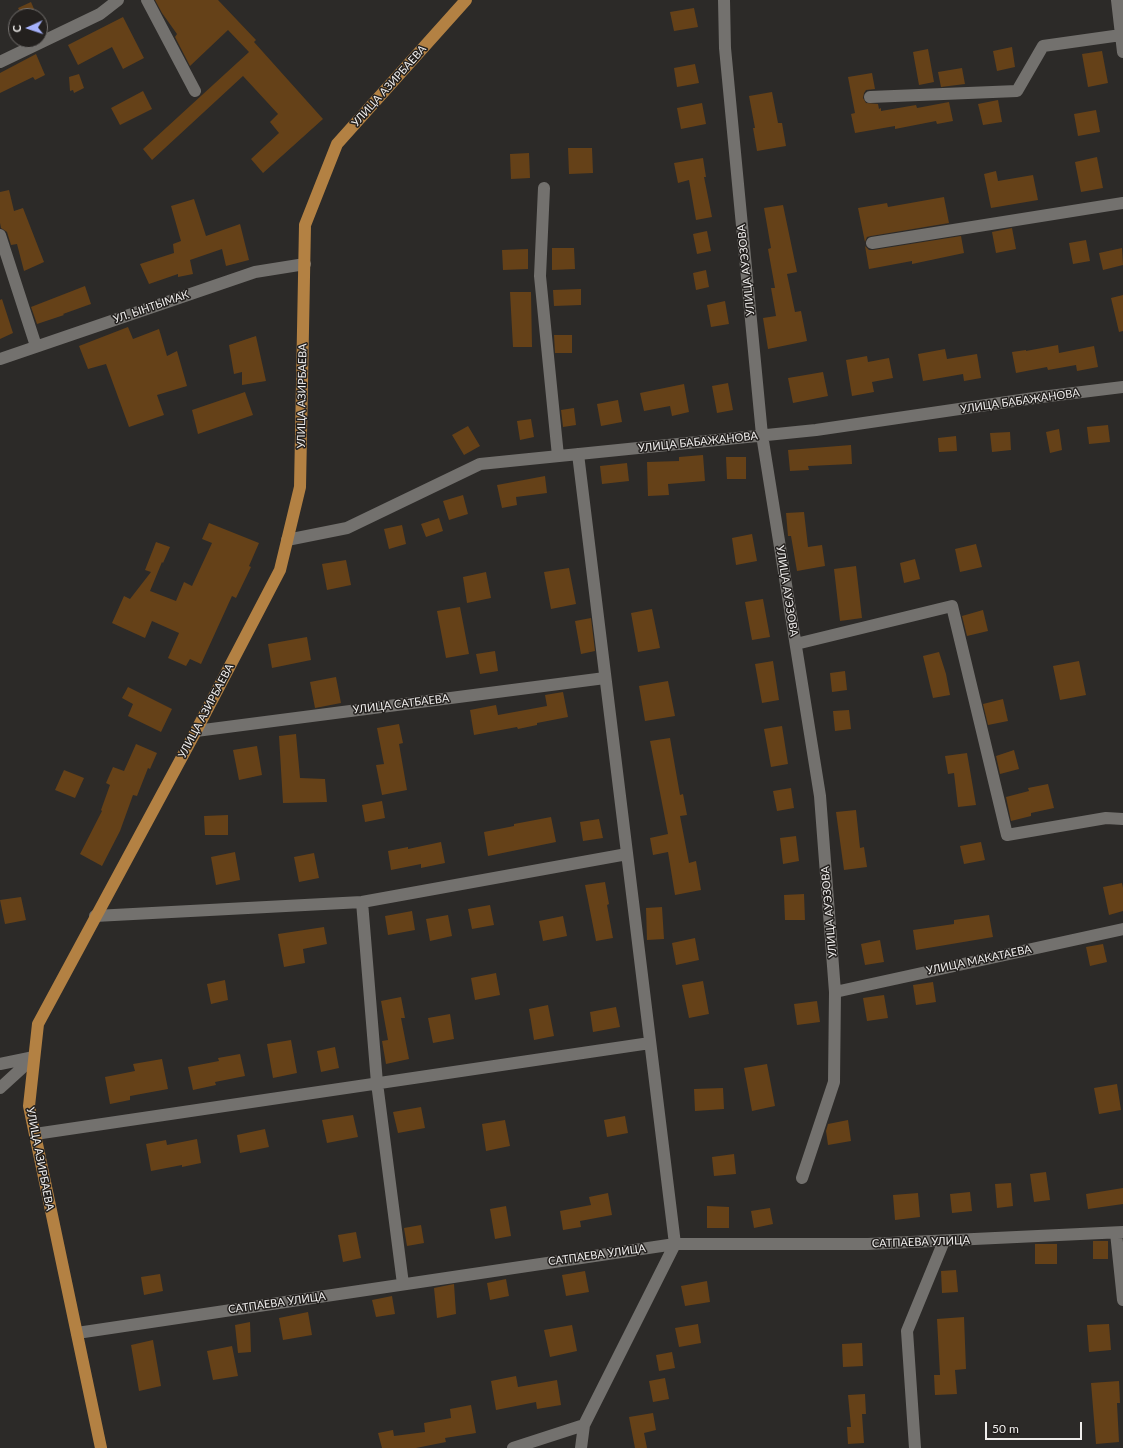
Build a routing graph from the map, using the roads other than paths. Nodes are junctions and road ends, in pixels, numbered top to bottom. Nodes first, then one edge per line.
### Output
1 (118, 0) edge
2 (147, 0) edge
3 (466, 0) edge
4 (724, 0) edge
5 (1117, 0) edge
6 (1121, 35) junction
7 (1123, 52) edge
8 (0, 62) edge
9 (195, 91) dead end
10 (870, 98) dead end
11 (544, 188) dead end
12 (1123, 203) edge
13 (0, 235) edge
14 (872, 243) dead end
15 (305, 264) junction
16 (36, 346) junction
17 (0, 358) edge
18 (1123, 387) edge
19 (762, 435) junction
20 (578, 454) junction
21 (558, 456) junction
22 (287, 540) junction
23 (796, 644) junction
24 (605, 678) junction
25 (196, 731) junction
26 (1123, 819) edge
27 (627, 854) junction
28 (362, 902) junction
29 (95, 916) junction
30 (1123, 929) edge
31 (835, 992) junction
32 (650, 1043) junction
33 (34, 1057) junction
34 (0, 1064) edge
35 (377, 1084) junction
36 (0, 1088) edge
37 (35, 1134) junction
38 (802, 1178) dead end
39 (1120, 1232) edge
40 (944, 1241) junction
41 (675, 1244) junction
42 (402, 1284) junction
43 (1123, 1300) edge
44 (76, 1333) junction
45 (584, 1425) junction
46 (101, 1448) edge
47 (513, 1448) edge
48 (581, 1448) edge
49 (915, 1448) edge

1 - 8 street
2 - 9 street
3 - 15 main road, УЛИЦА АЗИРБАЕВА
4 - 19 street, УЛИЦА АУЭЗОВА
5 - 6 street
6 - 7 street
6 - 10 street
11 - 21 street
12 - 14 street
13 - 16 street
15 - 16 street, УЛ. ЫНТЫМАК
15 - 22 main road, УЛИЦА АЗИРБАЕВА
16 - 17 street, УЛ. ЫНТЫМАК
18 - 19 street, УЛИЦА БАБАЖАНОВА
19 - 20 street, УЛИЦА БАБАЖАНОВА
19 - 23 street, УЛИЦА АУЭЗОВА
20 - 21 street, УЛИЦА БАБАЖАНОВА
20 - 24 street
21 - 22 street, УЛИЦА БАБАЖАНОВА
22 - 25 main road, УЛИЦА АЗИРБАЕВА
23 - 26 street
23 - 31 street, УЛИЦА АУЭЗОВА
24 - 25 street, УЛИЦА САТБАЕВА
24 - 27 street
25 - 29 main road, УЛИЦА АЗИРБАЕВА
27 - 28 street
27 - 32 street
28 - 29 street
28 - 35 street
29 - 33 main road, УЛИЦА АЗИРБАЕВА
30 - 31 street, УЛИЦА МАКАТАЕВА
31 - 38 street, УЛИЦА АУЭЗОВА
32 - 35 street
32 - 41 street
33 - 34 street
33 - 36 street
33 - 37 main road, УЛИЦА АЗИРБАЕВА
35 - 37 street
35 - 42 street
37 - 44 main road, УЛИЦА АЗИРБАЕВА
39 - 40 street, САТПАЕВА УЛИЦА
39 - 43 street
40 - 41 street, САТПАЕВА УЛИЦА
40 - 49 street
41 - 42 street, САТПАЕВА УЛИЦА
41 - 45 street
42 - 44 street, САТПАЕВА УЛИЦА
44 - 46 main road, УЛИЦА АЗИРБАЕВА
45 - 47 street
45 - 48 street

